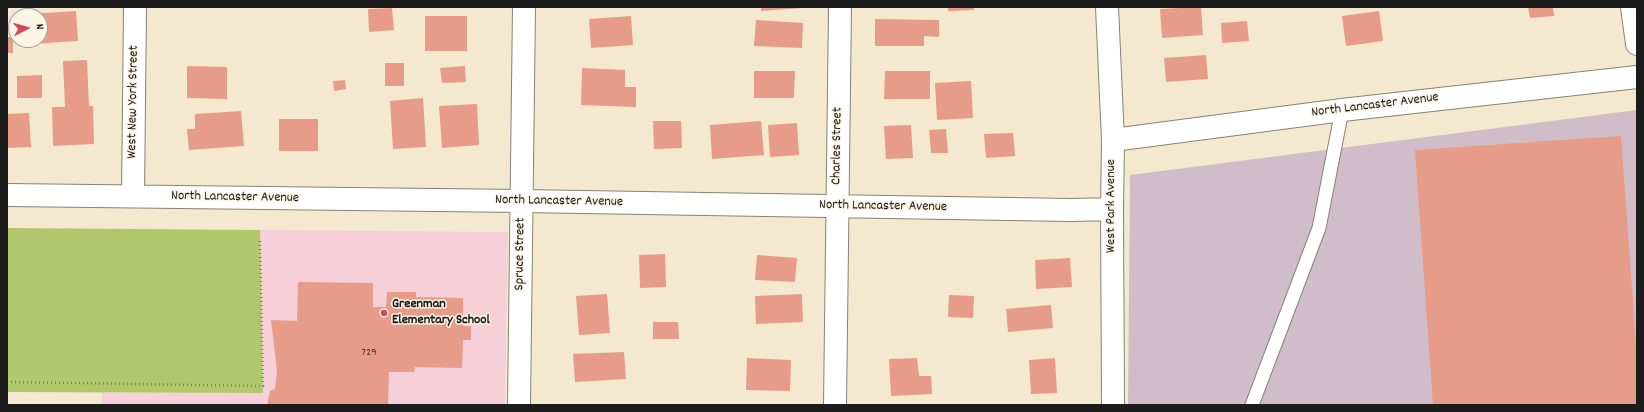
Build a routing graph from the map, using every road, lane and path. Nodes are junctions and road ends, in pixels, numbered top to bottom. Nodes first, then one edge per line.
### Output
1 (135, 7) edge
2 (524, 7) edge
3 (840, 7) edge
4 (1107, 7) edge
5 (1632, 7) edge
6 (1637, 44) edge
7 (1637, 77) edge
8 (1342, 110) junction
9 (1113, 140) junction
10 (7, 195) edge
11 (133, 196) junction
12 (522, 201) junction
13 (837, 207) junction
14 (1112, 209) junction
15 (260, 240) dead end
16 (7, 382) edge
17 (519, 405) edge
18 (835, 405) edge
19 (1113, 405) edge
20 (1252, 405) edge

1 - 11 street, West New York Street
2 - 12 street, Spruce Street
3 - 13 street, Charles Street
4 - 9 street, West Park Avenue
5 - 6 street
7 - 8 street, North Lancaster Avenue
8 - 9 street, North Lancaster Avenue
8 - 20 lane
9 - 14 street, West Park Avenue
10 - 11 street, North Lancaster Avenue
11 - 12 street, North Lancaster Avenue
12 - 13 street, North Lancaster Avenue
12 - 17 street, Spruce Street
13 - 14 street, North Lancaster Avenue
13 - 18 street, Charles Street
14 - 19 street, West Park Avenue
15 - 16 path

